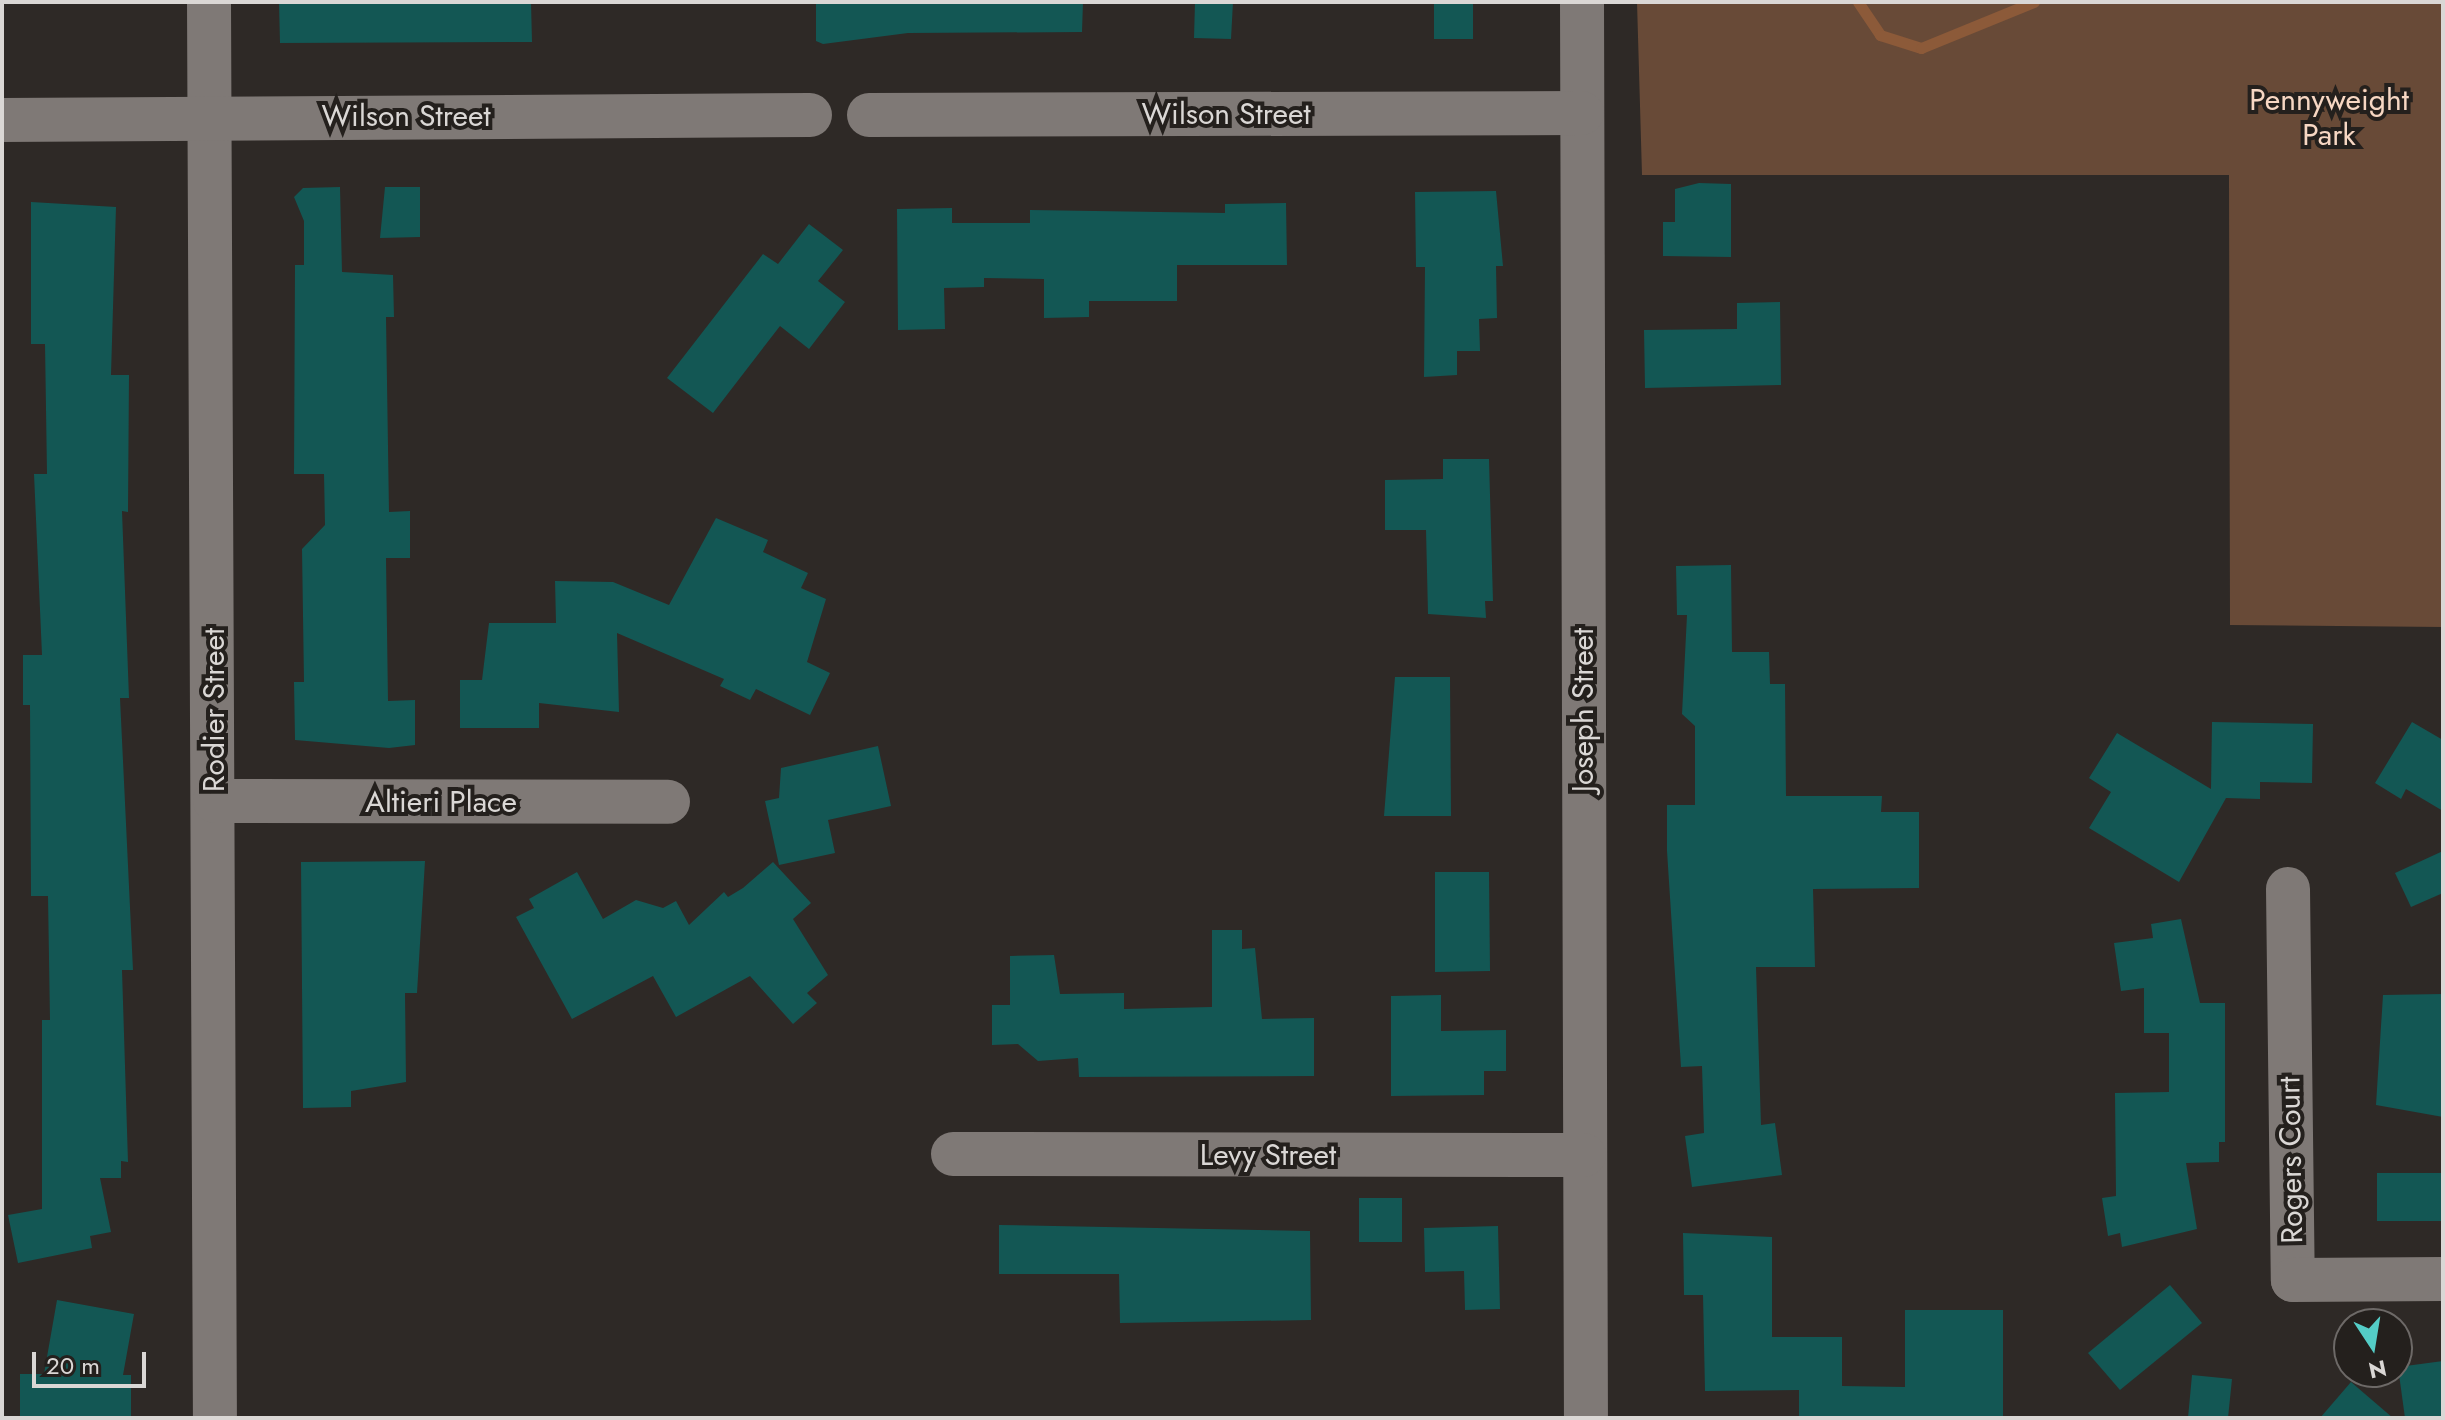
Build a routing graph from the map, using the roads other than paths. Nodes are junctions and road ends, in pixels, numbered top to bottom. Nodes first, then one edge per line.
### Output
1 (209, 2) edge
2 (1582, 2) edge
3 (1582, 113) junction
4 (810, 115) dead end
5 (869, 115) dead end
6 (2, 120) edge
7 (210, 120) junction
8 (215, 801) junction
9 (668, 802) dead end
10 (2288, 889) dead end
11 (953, 1154) dead end
12 (1584, 1155) junction
13 (2443, 1279) edge
14 (215, 1418) edge
15 (1586, 1418) edge

1 - 7 street, Rodier Street
2 - 3 street, Joseph Street
3 - 5 street, Wilson Street
3 - 12 street, Joseph Street
4 - 7 street, Wilson Street
6 - 7 street, Wilson Street
7 - 8 street, Rodier Street
8 - 9 street, Altieri Place
8 - 14 street, Rodier Street
10 - 13 street, Rogers Court
11 - 12 street, Levy Street
12 - 15 street, Joseph Street

